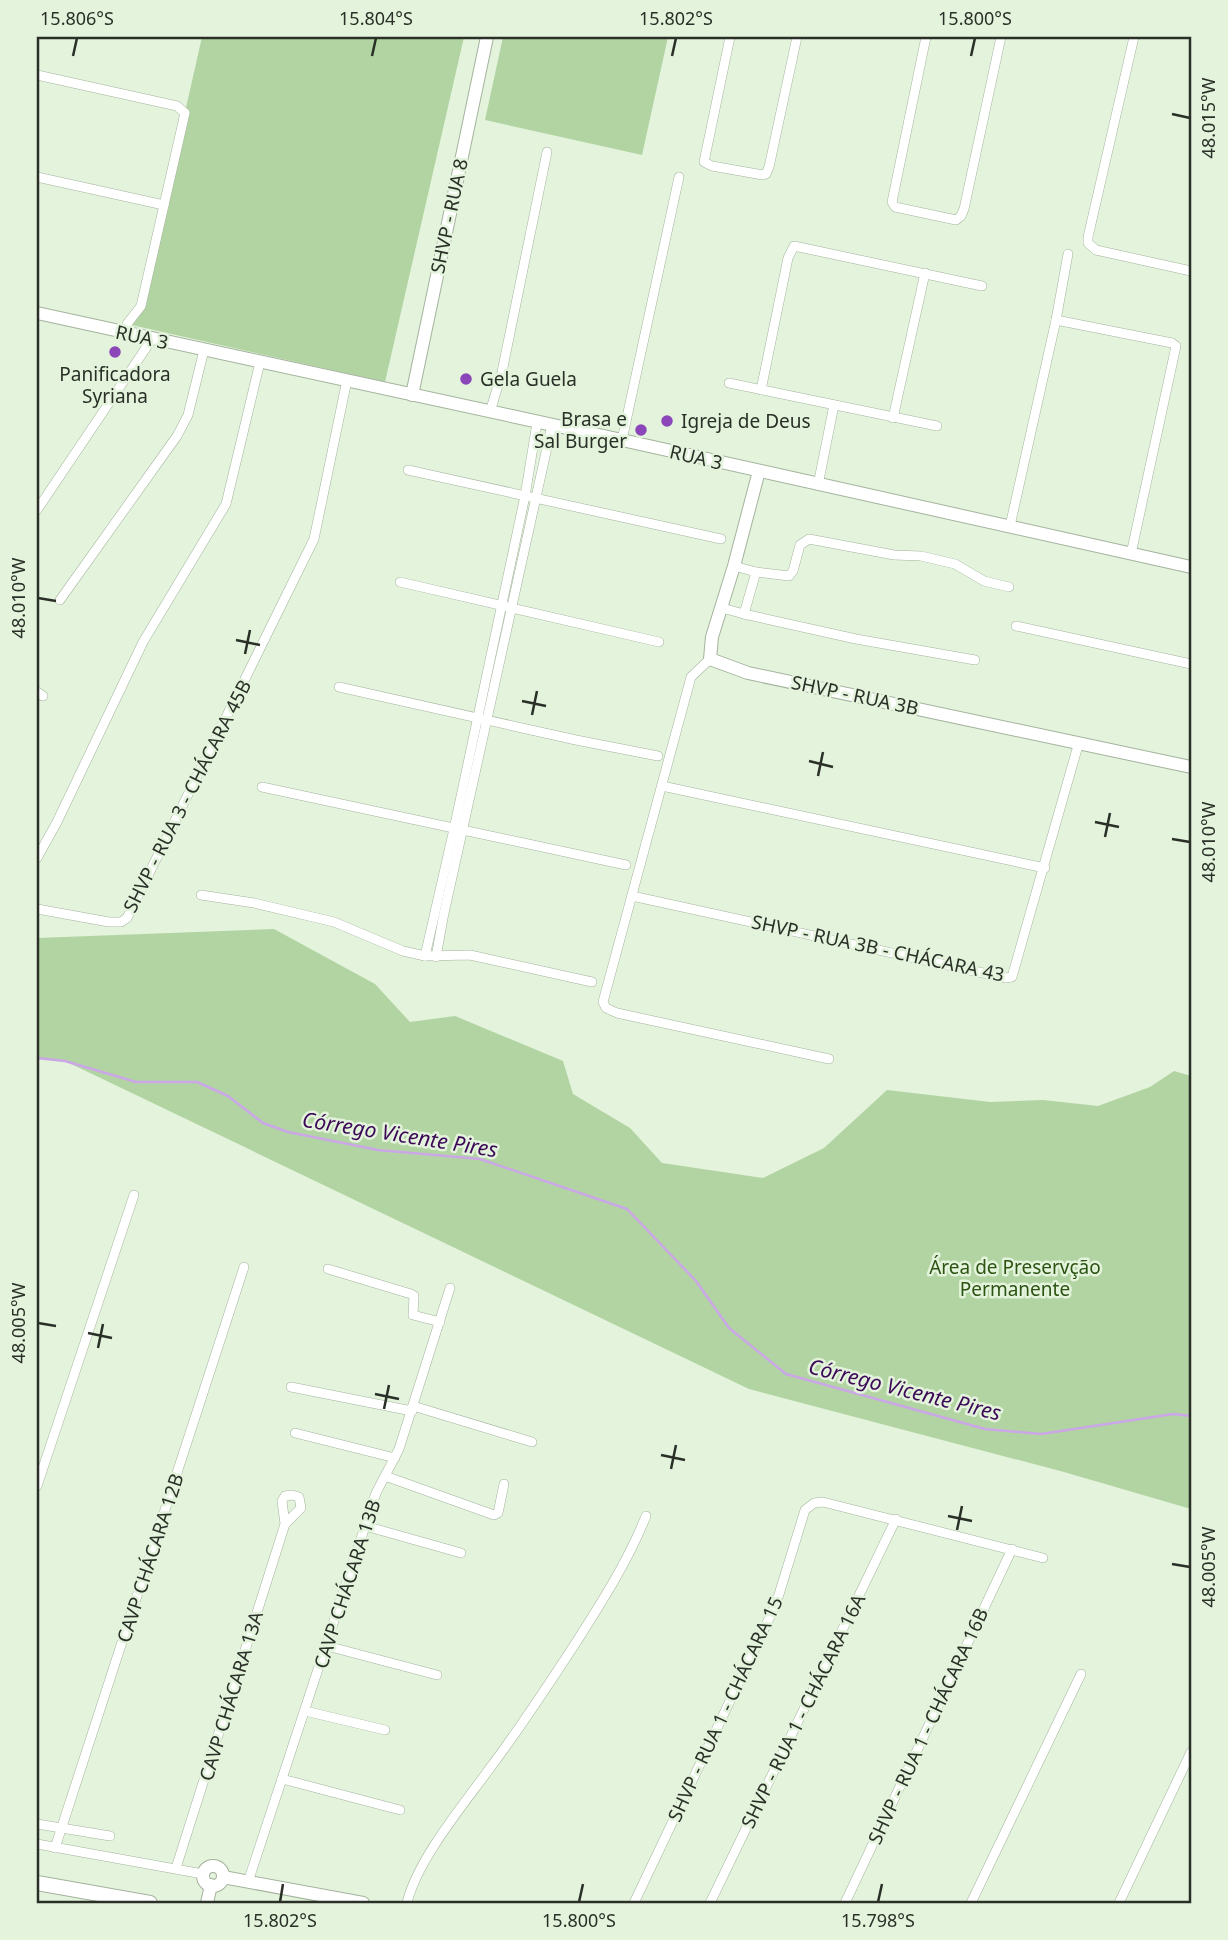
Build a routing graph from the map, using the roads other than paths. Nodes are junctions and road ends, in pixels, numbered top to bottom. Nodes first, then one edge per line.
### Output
1 (487, 37) edge
2 (730, 37) edge
3 (797, 37) edge
4 (926, 37) edge
5 (1001, 37) edge
6 (1134, 37) edge
7 (37, 75) edge
8 (547, 152) dead end
9 (37, 177) edge
10 (679, 177) dead end
11 (164, 205) junction
12 (1068, 254) dead end
13 (1191, 271) edge
14 (925, 273) junction
15 (982, 286) dead end
16 (37, 313) edge
17 (1056, 320) junction
18 (131, 334) junction
19 (152, 339) junction
20 (204, 350) junction
21 (260, 362) junction
22 (347, 380) junction
23 (729, 383) dead end
24 (761, 390) junction
25 (412, 395) junction
26 (834, 405) junction
27 (490, 412) junction
28 (893, 418) junction
29 (537, 423) junction
30 (552, 425) junction
31 (937, 426) dead end
32 (622, 440) junction
33 (530, 466) junction
34 (542, 469) junction
35 (408, 470) dead end
36 (759, 471) junction
37 (818, 485) junction
38 (525, 496) junction
39 (536, 499) junction
40 (37, 510) edge
41 (1010, 526) junction
42 (721, 539) dead end
43 (1131, 554) junction
44 (734, 566) junction
45 (1191, 567) edge
46 (756, 572) junction
47 (400, 582) dead end
48 (1009, 587) dead end
49 (60, 600) dead end
50 (500, 606) junction
51 (722, 608) junction
52 (511, 609) junction
53 (744, 614) junction
54 (1016, 626) dead end
55 (659, 642) dead end
56 (710, 659) junction
57 (975, 660) dead end
58 (1191, 664) edge
59 (339, 687) dead end
60 (482, 719) junction
61 (1079, 742) junction
62 (658, 756) dead end
63 (1191, 767) edge
64 (662, 786) junction
65 (262, 788) dead end
66 (459, 830) junction
67 (37, 858) edge
68 (626, 865) dead end
69 (1045, 868) junction
70 (201, 895) dead end
71 (632, 896) junction
72 (37, 909) edge
73 (425, 956) junction
74 (436, 957) junction
75 (592, 982) dead end
76 (829, 1059) dead end
77 (134, 1195) dead end
78 (244, 1267) dead end
79 (328, 1269) dead end
80 (450, 1288) dead end
81 (440, 1322) junction
82 (291, 1387) dead end
83 (412, 1408) junction
84 (295, 1433) dead end
85 (532, 1442) dead end
86 (396, 1458) junction
87 (385, 1476) junction
88 (504, 1484) dead end
89 (37, 1486) edge
90 (646, 1516) dead end
91 (896, 1519) junction
92 (285, 1524) dead end
93 (365, 1526) junction
94 (1012, 1549) junction
95 (461, 1553) dead end
96 (1043, 1558) dead end
97 (327, 1646) junction
98 (1081, 1674) dead end
99 (437, 1675) dead end
100 (305, 1711) junction
101 (385, 1730) dead end
102 (1191, 1752) edge
103 (282, 1779) junction
104 (400, 1810) dead end
105 (37, 1824) edge
106 (62, 1828) junction
107 (110, 1836) dead end
108 (37, 1844) edge
109 (55, 1848) junction
110 (176, 1868) junction
111 (223, 1877) junction
112 (207, 1880) junction
113 (248, 1882) junction
114 (37, 1883) edge
115 (149, 1903) edge
116 (207, 1903) edge
117 (363, 1903) edge
118 (407, 1903) edge
119 (634, 1903) edge
120 (710, 1903) edge
121 (845, 1903) edge
122 (971, 1903) edge
123 (1119, 1903) edge

1 - 25 street, SHVP - RUA 8
2 - 3 street
4 - 5 street
6 - 13 street
7 - 11 street
8 - 27 street
9 - 11 street
10 - 32 street
11 - 18 street
12 - 17 street
14 - 15 street
14 - 24 street
14 - 28 street
16 - 18 street, RUA 3
17 - 41 street
17 - 43 street
18 - 19 street, RUA 3
19 - 20 street, RUA 3
19 - 40 street
20 - 21 street, RUA 3
20 - 49 street
21 - 22 street, RUA 3
21 - 67 street
22 - 25 street, RUA 3
22 - 72 street, SHVP - RUA 3 - CHÁCARA 45B
23 - 24 street
24 - 26 street
25 - 27 street, RUA 3
26 - 28 street
26 - 37 street
27 - 29 street, RUA 3
28 - 31 street
29 - 30 street, RUA 3
29 - 33 street
30 - 32 street, RUA 3
30 - 34 street
32 - 36 street, RUA 3
33 - 34 street
33 - 38 street
34 - 39 street
35 - 38 street
36 - 37 street, RUA 3
36 - 44 street
37 - 41 street, RUA 3
38 - 39 street
38 - 50 street
39 - 42 street
39 - 52 street
41 - 43 street, RUA 3
43 - 45 street, RUA 3
44 - 46 street
44 - 51 street
46 - 48 street
46 - 53 street
47 - 50 street
50 - 52 street
50 - 60 street
51 - 53 street
51 - 56 street
52 - 55 street
52 - 60 street
53 - 57 street
54 - 58 street
56 - 61 street, SHVP - RUA 3B
56 - 64 street
59 - 60 street
60 - 62 street
60 - 66 street
61 - 63 street, SHVP - RUA 3B
61 - 69 street, SHVP - RUA 3B - CHÁCARA 43
64 - 69 street
64 - 71 street
65 - 66 street
66 - 68 street
66 - 73 street
66 - 74 street
69 - 71 street, SHVP - RUA 3B - CHÁCARA 43
70 - 73 street
71 - 76 street
73 - 74 street
74 - 75 street
77 - 89 street
78 - 106 street, CAVP CHÁCARA 12B
79 - 81 street
80 - 81 street, CAVP CHÁCARA 13B
81 - 83 street, CAVP CHÁCARA 13B
82 - 83 street
83 - 85 street
83 - 86 street, CAVP CHÁCARA 13B
84 - 86 street
86 - 87 street, CAVP CHÁCARA 13B
87 - 88 street
87 - 93 street, CAVP CHÁCARA 13B
90 - 118 street
91 - 94 street
91 - 119 street, SHVP - RUA 1 - CHÁCARA 15
91 - 120 street, SHVP - RUA 1 - CHÁCARA 16A
92 - 110 street, CAVP CHÁCARA 13A
93 - 95 street
93 - 97 street, CAVP CHÁCARA 13B
94 - 96 street
94 - 121 street, SHVP - RUA 1 - CHÁCARA 16B
97 - 99 street
97 - 100 street, CAVP CHÁCARA 13B
98 - 122 street
100 - 101 street
100 - 103 street, CAVP CHÁCARA 13B
102 - 123 street
103 - 104 street
103 - 113 street, CAVP CHÁCARA 13B
105 - 106 street
106 - 107 street
106 - 109 street, CAVP CHÁCARA 12B
108 - 109 street
109 - 110 street
110 - 112 street
111 - 112 street
111 - 112 street
111 - 113 street
112 - 116 street
113 - 117 street
114 - 115 main road

